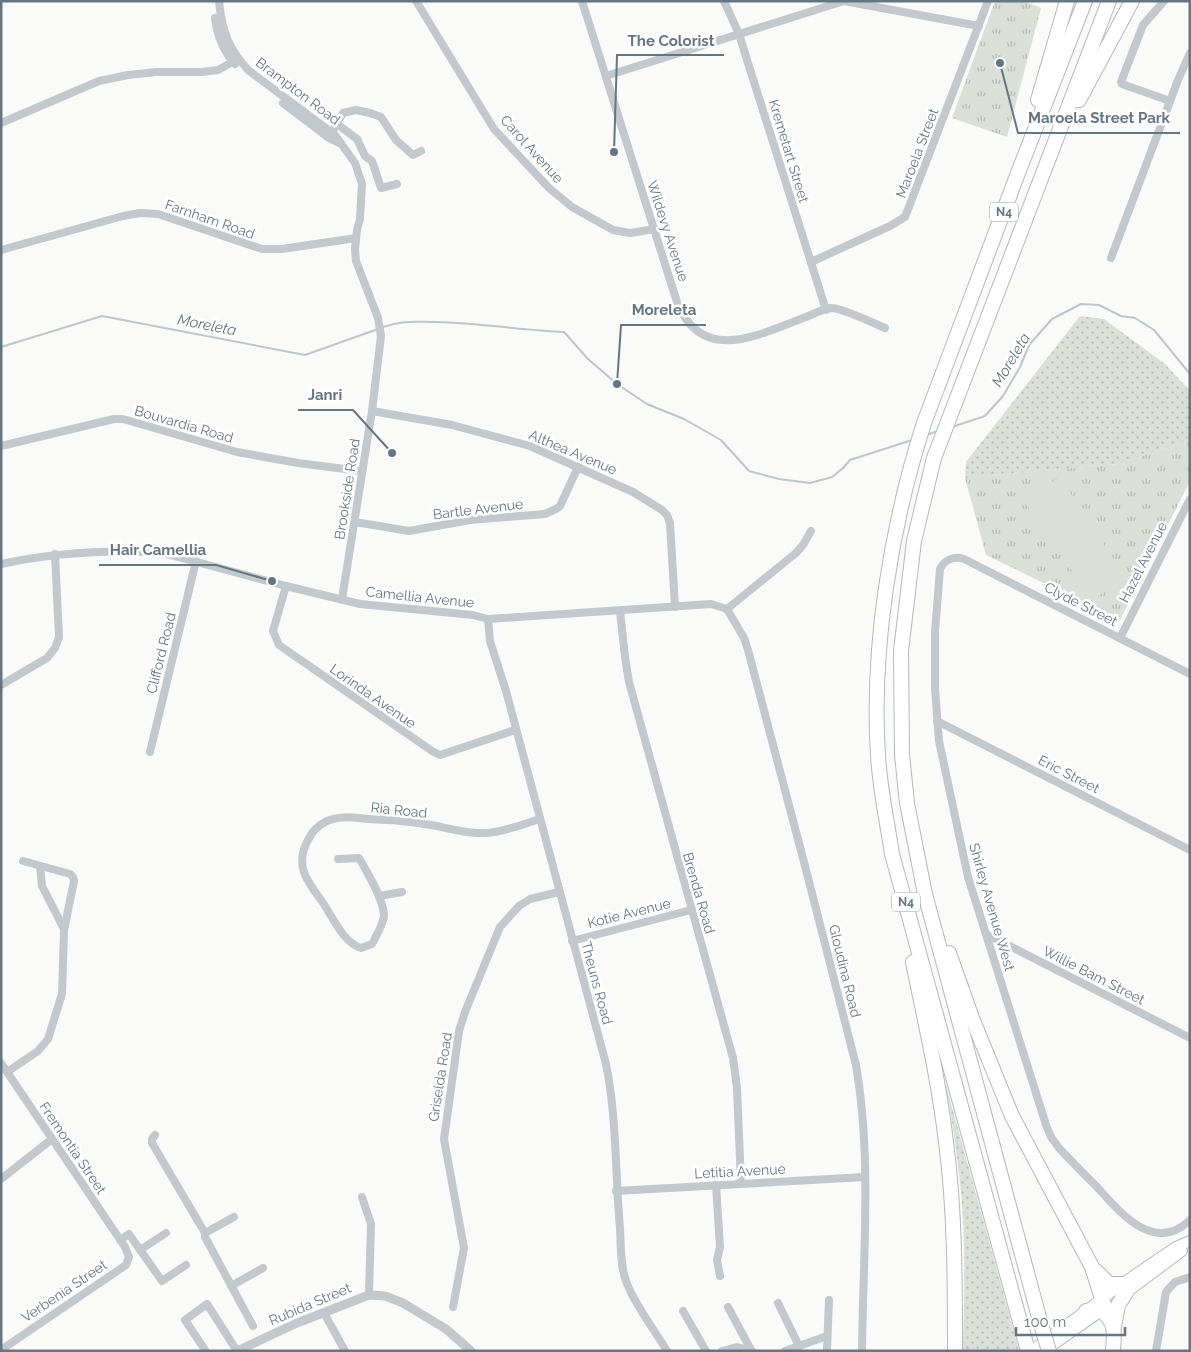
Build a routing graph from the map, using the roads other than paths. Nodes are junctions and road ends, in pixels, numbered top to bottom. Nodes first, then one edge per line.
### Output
1 (214, 1) edge
2 (219, 1) edge
3 (416, 1) edge
4 (582, 1) edge
5 (724, 1) edge
6 (988, 1) edge
7 (1068, 1) edge
8 (1085, 1) edge
9 (1109, 1) edge
10 (1132, 1) edge
11 (1164, 1) edge
12 (840, 2) edge
13 (979, 26) junction
14 (738, 34) junction
15 (1190, 54) edge
16 (236, 61) junction
17 (606, 76) junction
18 (1170, 101) junction
19 (1, 123) edge
20 (337, 124) junction
21 (332, 132) junction
22 (1053, 147) junction
23 (345, 148) junction
24 (421, 151) dead end
25 (375, 172) junction
26 (1018, 173) junction
27 (360, 175) junction
28 (397, 184) dead end
29 (654, 229) junction
30 (356, 238) junction
31 (1, 250) edge
32 (1111, 258) dead end
33 (811, 262) junction
34 (826, 310) junction
35 (885, 328) dead end
36 (372, 411) junction
37 (1, 446) edge
38 (578, 467) junction
39 (361, 471) junction
40 (1190, 499) edge
41 (355, 522) junction
42 (811, 531) dead end
43 (55, 554) junction
44 (960, 558) joint
45 (196, 561) junction
46 (1, 564) edge
47 (286, 586) junction
48 (342, 599) junction
49 (675, 607) junction
50 (728, 609) junction
51 (620, 611) junction
52 (488, 619) junction
53 (1120, 638) junction
54 (1190, 674) edge
55 (1, 686) edge
56 (937, 721) junction
57 (515, 730) junction
58 (150, 752) dead end
59 (540, 819) junction
60 (1190, 850) edge
61 (892, 854) junction
62 (338, 859) dead end
63 (23, 861) dead end
64 (40, 867) junction
65 (402, 892) dead end
66 (559, 892) junction
67 (925, 894) junction
68 (378, 896) junction
69 (691, 910) junction
70 (64, 930) junction
71 (986, 934) junction
72 (572, 941) junction
73 (1190, 1038) edge
74 (1, 1064) edge
75 (7, 1072) junction
76 (155, 1135) dead end
77 (52, 1139) junction
78 (865, 1177) junction
79 (1, 1178) edge
80 (741, 1183) junction
81 (716, 1185) junction
82 (616, 1191) junction
83 (362, 1197) dead end
84 (234, 1217) dead end
85 (1190, 1220) edge
86 (166, 1233) dead end
87 (205, 1233) junction
88 (123, 1243) junction
89 (1190, 1243) edge
90 (140, 1250) junction
91 (186, 1265) dead end
92 (1092, 1267) junction
93 (263, 1268) dead end
94 (720, 1276) dead end
95 (1190, 1277) edge
96 (232, 1286) junction
97 (1125, 1288) junction
98 (369, 1295) junction
99 (829, 1300) dead end
100 (778, 1303) dead end
101 (452, 1306) dead end
102 (1103, 1306) junction
103 (728, 1307) dead end
104 (683, 1311) dead end
105 (1086, 1312) joint
106 (324, 1313) junction
107 (253, 1326) dead end
108 (1114, 1327) junction
109 (828, 1336) junction
110 (263, 1340) junction
111 (799, 1346) junction
112 (827, 1349) dead end
113 (1, 1350) edge
114 (206, 1350) edge
115 (751, 1350) edge
116 (237, 1351) edge
117 (252, 1351) edge
118 (345, 1351) edge
119 (471, 1351) edge
120 (667, 1351) edge
121 (706, 1351) edge
122 (722, 1351) edge
123 (785, 1351) edge
124 (862, 1351) edge
125 (955, 1351) edge
126 (1029, 1351) edge
127 (1044, 1351) edge
128 (1049, 1351) edge
129 (1113, 1351) edge
130 (1156, 1351) edge

1 - 16 street
2 - 16 street
3 - 29 street, Carol Avenue
4 - 17 street, Wildevy Avenue
5 - 14 street, Kremetart Street
6 - 13 street, Maroela Street
7 - 26 highway
8 - 26 highway, N4
9 - 22 highway, N4
10 - 22 highway
11 - 18 street
12 - 13 street
12 - 14 street
13 - 33 street, Maroela Street
14 - 17 street
14 - 33 street, Kremetart Street
15 - 18 street
16 - 19 street, Brampton Road
16 - 21 street, Brampton Road
16 - 23 street, Brampton Road
17 - 29 street, Wildevy Avenue
18 - 32 street
20 - 21 street
20 - 24 street
20 - 25 street
21 - 23 street, Brampton Road
22 - 67 highway, N4
23 - 27 street, Brampton Road
25 - 27 street
25 - 28 street
26 - 61 highway, N4
27 - 30 street, Brampton Road
29 - 34 street, Wildevy Avenue
30 - 31 street, Farnham Road
30 - 36 street, Brookside Road
33 - 34 street, Kremetart Street
34 - 35 street, Wildevy Avenue
36 - 38 street, Althea Avenue
36 - 39 street, Brookside Road
37 - 39 street, Bouvardia Road
38 - 41 street, Bartle Avenue
38 - 49 street, Althea Avenue
39 - 41 street, Brookside Road
40 - 53 street, Hazel Avenue
41 - 48 street, Brookside Road
42 - 50 street
43 - 45 street, Camellia Avenue
43 - 46 street, Camellia Avenue
43 - 55 street
44 - 53 street, Clyde Street
44 - 56 street, Shirley Avenue West
45 - 47 street, Camellia Avenue
45 - 58 street, Clifford Road
47 - 48 street, Camellia Avenue
47 - 57 street, Lorinda Avenue
48 - 52 street, Camellia Avenue
49 - 50 street, Camellia Avenue
49 - 51 street, Camellia Avenue
50 - 78 street, Gloudina Road
51 - 52 street, Camellia Avenue
51 - 69 street, Brenda Road
52 - 57 street, Theuns Road
53 - 54 street, Clyde Street
56 - 60 street, Eric Street
56 - 71 street, Shirley Avenue West
57 - 59 street, Theuns Road
59 - 66 street, Theuns Road
59 - 68 street, Ria Road
61 - 125 highway
61 - 126 highway, N4
62 - 68 street
63 - 64 street
64 - 70 street
64 - 70 street
65 - 68 street
66 - 72 street, Theuns Road
66 - 101 street, Griselda Road
67 - 92 highway
67 - 128 highway, N4, bridge
69 - 72 street, Kotie Avenue
69 - 80 street, Brenda Road
70 - 75 street
71 - 73 street, Willie Bam Street
71 - 85 street, Shirley Avenue West
72 - 82 street, Theuns Road
74 - 75 street, Fremontia Street
75 - 77 street, Fremontia Street
76 - 87 street
77 - 79 street
77 - 88 street, Fremontia Street
78 - 80 street, Letitia Avenue
78 - 124 street, Gloudina Road
80 - 81 street, Letitia Avenue
81 - 82 street, Letitia Avenue
81 - 94 street
82 - 120 street, Theuns Road
83 - 98 street
84 - 87 street
86 - 90 street
87 - 96 street
88 - 90 street
88 - 113 street, Verbenia Street
89 - 97 main road
90 - 91 street
92 - 97 highway
92 - 102 highway
93 - 96 street
95 - 130 street
96 - 107 street
97 - 102 main road
97 - 108 highway
98 - 106 street, Rubida Street
98 - 119 street, Rubida Street
99 - 109 street
100 - 111 street
102 - 105 highway
102 - 108 highway
102 - 127 main road
103 - 115 street
104 - 121 street
105 - 126 main road
106 - 110 street, Rubida Street
106 - 118 street
108 - 129 highway
109 - 111 street
109 - 112 street
110 - 116 street, Rubida Street
110 - 117 street, Rubida Street
111 - 123 street
114 - 116 street
115 - 122 street

